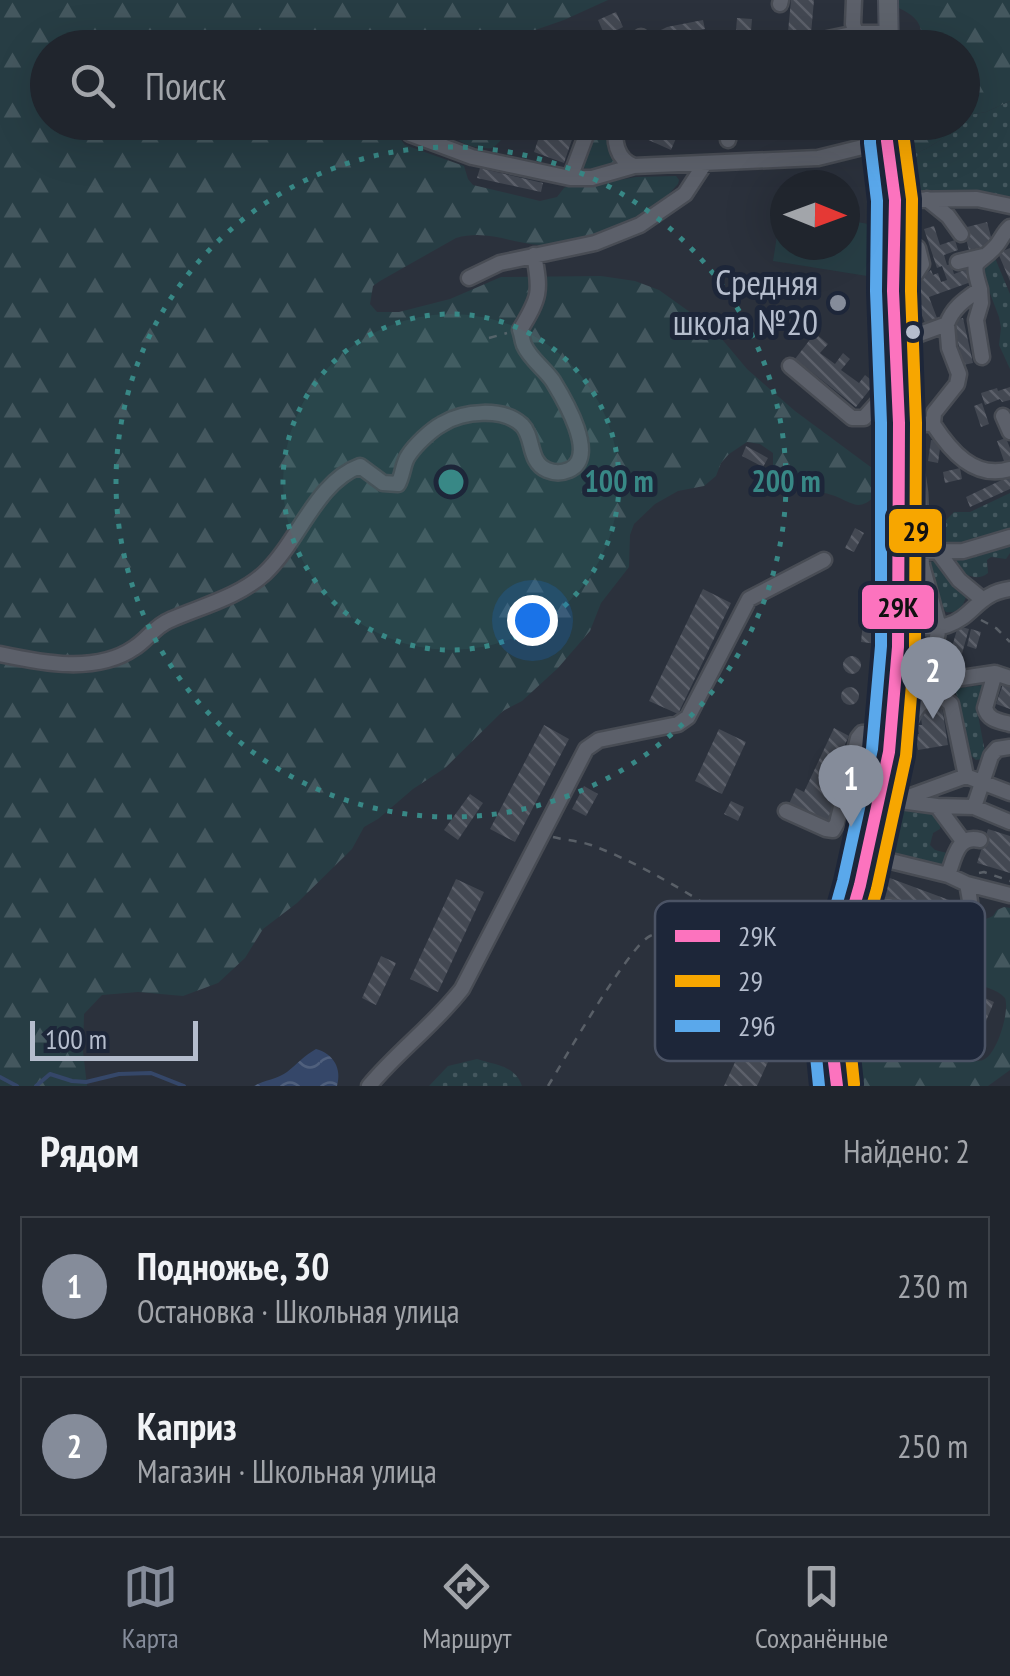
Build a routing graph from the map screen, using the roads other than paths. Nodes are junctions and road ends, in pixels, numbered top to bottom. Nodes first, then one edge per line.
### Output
1 (854, 0) edge
2 (888, 0) edge
3 (855, 30) edge
4 (889, 30) edge
5 (426, 140) edge
6 (584, 140) edge
7 (617, 140) edge
8 (866, 140) edge
9 (888, 140) edge
10 (704, 165) junction
11 (634, 166) junction
12 (570, 178) junction
13 (926, 198) junction
14 (895, 200) junction
15 (1010, 206) edge
16 (1010, 227) edge
17 (895, 234) junction
18 (961, 234) dead end
19 (534, 254) junction
20 (984, 255) junction
21 (958, 262) dead end
22 (469, 278) dead end
23 (980, 289) junction
24 (893, 291) junction
25 (947, 324) junction
26 (895, 343) junction
27 (982, 358) dead end
28 (790, 366) dead end
29 (1003, 416) dead end
30 (902, 417) junction
31 (933, 424) junction
32 (1010, 432) edge
33 (1010, 469) edge
34 (1010, 537) edge
35 (900, 552) junction
36 (922, 552) junction
37 (938, 553) junction
38 (824, 560) dead end
39 (1010, 589) edge
40 (982, 599) junction
41 (899, 624) junction
42 (939, 627) junction
43 (898, 648) junction
44 (0, 654) edge
45 (994, 673) junction
46 (1010, 678) edge
47 (929, 690) junction
48 (1010, 724) edge
49 (892, 733) junction
50 (1010, 747) edge
51 (966, 776) junction
52 (982, 782) junction
53 (1010, 793) edge
54 (878, 798) junction
55 (900, 800) junction
56 (937, 806) junction
57 (974, 807) junction
58 (786, 811) dead end
59 (1010, 822) edge
60 (980, 840) dead end
61 (963, 841) junction
62 (866, 855) junction
63 (948, 876) junction
64 (972, 879) junction
65 (1010, 895) edge
66 (854, 901) edge
67 (972, 901) edge
68 (834, 1061) edge
69 (368, 1086) edge
70 (838, 1086) edge

1 - 3 lane
2 - 4 main road
5 - 12 lane
6 - 12 lane
7 - 11 lane
8 - 10 lane
9 - 14 main road
10 - 11 lane
10 - 19 lane
11 - 12 lane
13 - 14 lane
13 - 15 lane
13 - 18 lane
14 - 17 main road
16 - 20 lane
17 - 24 main road
17 - 24 lane
19 - 22 lane
19 - 44 lane
20 - 21 lane
20 - 23 lane
23 - 25 lane
23 - 27 lane
24 - 26 main road
25 - 26 lane
25 - 31 lane
26 - 30 main road
28 - 30 lane
29 - 32 lane
30 - 31 lane
30 - 35 main road
30 - 36 lane
31 - 33 lane
34 - 37 lane
35 - 36 lane
35 - 41 main road
36 - 37 lane
36 - 42 lane
37 - 40 lane
38 - 69 lane
39 - 40 lane
40 - 42 lane
41 - 42 lane
41 - 43 main road
42 - 47 lane
43 - 47 lane
43 - 49 main road
45 - 46 lane
45 - 47 lane
45 - 48 lane
47 - 49 lane
47 - 51 lane
49 - 54 main road
49 - 58 lane
50 - 52 lane
51 - 52 lane
51 - 55 lane
52 - 53 lane
52 - 57 lane
54 - 55 lane
54 - 62 main road
55 - 56 lane
56 - 57 lane
56 - 61 lane
57 - 59 lane
60 - 61 lane
61 - 63 lane
62 - 63 lane
62 - 66 main road
63 - 64 lane
64 - 65 lane
64 - 67 lane
68 - 70 main road

